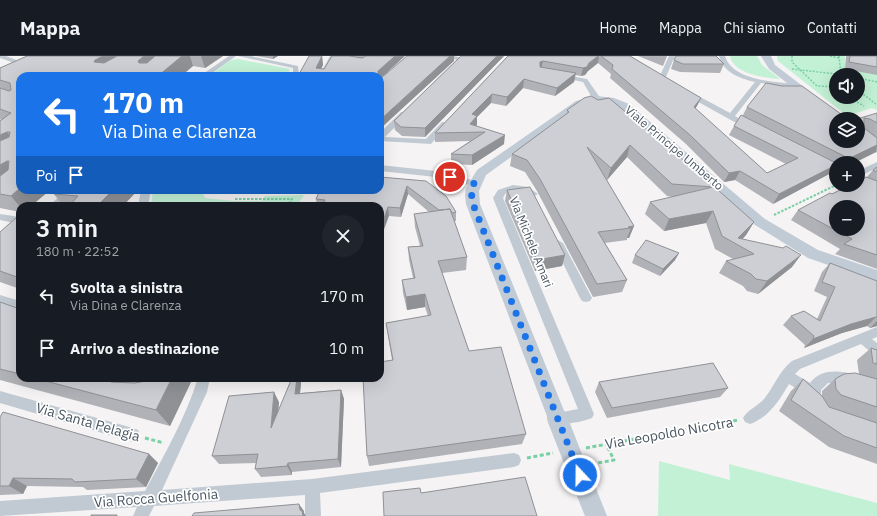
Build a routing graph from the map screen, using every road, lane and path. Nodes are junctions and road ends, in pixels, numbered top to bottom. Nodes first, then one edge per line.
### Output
1 (0, 56) edge
2 (17, 56) edge
3 (233, 56) edge
4 (240, 56) edge
5 (443, 56) edge
6 (672, 56) edge
7 (722, 56) edge
8 (766, 56) edge
9 (792, 56) edge
10 (830, 56) edge
11 (334, 57) edge
12 (839, 57) edge
13 (461, 60) edge
14 (34, 64) junction
15 (841, 68) edge
16 (800, 69) junction
17 (776, 70) junction
18 (20, 72) edge
19 (209, 72) edge
20 (296, 72) edge
21 (325, 72) edge
22 (829, 73) edge
23 (555, 75) edge
24 (865, 79) edge
25 (759, 81) junction
26 (877, 82) edge
27 (797, 86) junction
28 (829, 87) edge
29 (865, 97) edge
30 (597, 99) junction
31 (860, 104) edge
32 (877, 105) edge
33 (412, 106) edge
34 (864, 106) dead end
35 (831, 112) edge
36 (731, 117) junction
37 (449, 120) edge
38 (759, 131) edge
39 (384, 134) edge
40 (384, 138) edge
41 (877, 165) edge
42 (384, 168) edge
43 (865, 171) edge
44 (474, 183) junction
45 (829, 188) edge
46 (67, 194) edge
47 (235, 199) dead end
48 (58, 202) edge
49 (290, 202) edge
50 (539, 204) edge
51 (0, 217) edge
52 (16, 220) edge
53 (760, 222) junction
54 (552, 231) edge
55 (877, 276) edge
56 (586, 298) dead end
57 (0, 299) edge
58 (16, 304) edge
59 (877, 332) edge
60 (862, 338) junction
61 (877, 350) edge
62 (786, 376) junction
63 (131, 382) edge
64 (203, 382) edge
65 (877, 388) edge
66 (157, 390) edge
67 (814, 392) junction
68 (0, 397) edge
69 (821, 413) edge
70 (557, 418) junction
71 (750, 418) joint
72 (133, 435) joint
73 (606, 444) junction
74 (176, 446) junction
75 (560, 452) dead end
76 (514, 460) joint
77 (581, 466) junction
78 (312, 487) junction
79 (150, 499) junction
80 (0, 509) edge
81 (141, 516) edge
82 (312, 516) edge
83 (596, 516) edge

1 - 14 street
2 - 14 street
3 - 19 street
4 - 20 street
5 - 13 street
6 - 36 street
7 - 25 street
8 - 17 main road
9 - 16 path
10 - 12 path
11 - 21 street
12 - 15 path
14 - 18 main road
16 - 17 path
16 - 22 path
16 - 28 path
17 - 27 main road
23 - 30 street
24 - 26 path
25 - 27 street
25 - 36 street
27 - 35 main road
29 - 32 path
30 - 44 main road, Viale Principe Umberto
30 - 53 main road, Viale Principe Umberto
31 - 34 path
33 - 39 street
36 - 38 street
37 - 40 street
41 - 43 street
42 - 44 street
44 - 70 main road
45 - 53 path
46 - 48 street
47 - 49 path
50 - 70 street, Via Michele Amari
51 - 52 street
53 - 55 main road, Viale Principe Umberto
54 - 56 street, Via Michele Amari
57 - 58 street
59 - 60 street, Via Leopoldo Nicotra
60 - 61 street
60 - 62 street, Via Leopoldo Nicotra
62 - 67 street
62 - 71 street, Via Leopoldo Nicotra
63 - 66 street
64 - 74 street
65 - 67 street
67 - 69 street
68 - 72 street, Via Santa Pelagia
70 - 77 main road, bridge
71 - 73 path, Via Leopoldo Nicotra
72 - 74 path, Via Santa Pelagia
73 - 77 path, Via Leopoldo Nicotra
73 - 77 path
74 - 79 street
75 - 76 path
76 - 78 street
77 - 83 main road
78 - 79 street, Via Rocca Guelfonia
78 - 82 street
79 - 80 street, Via Rocca Guelfonia
79 - 81 street

